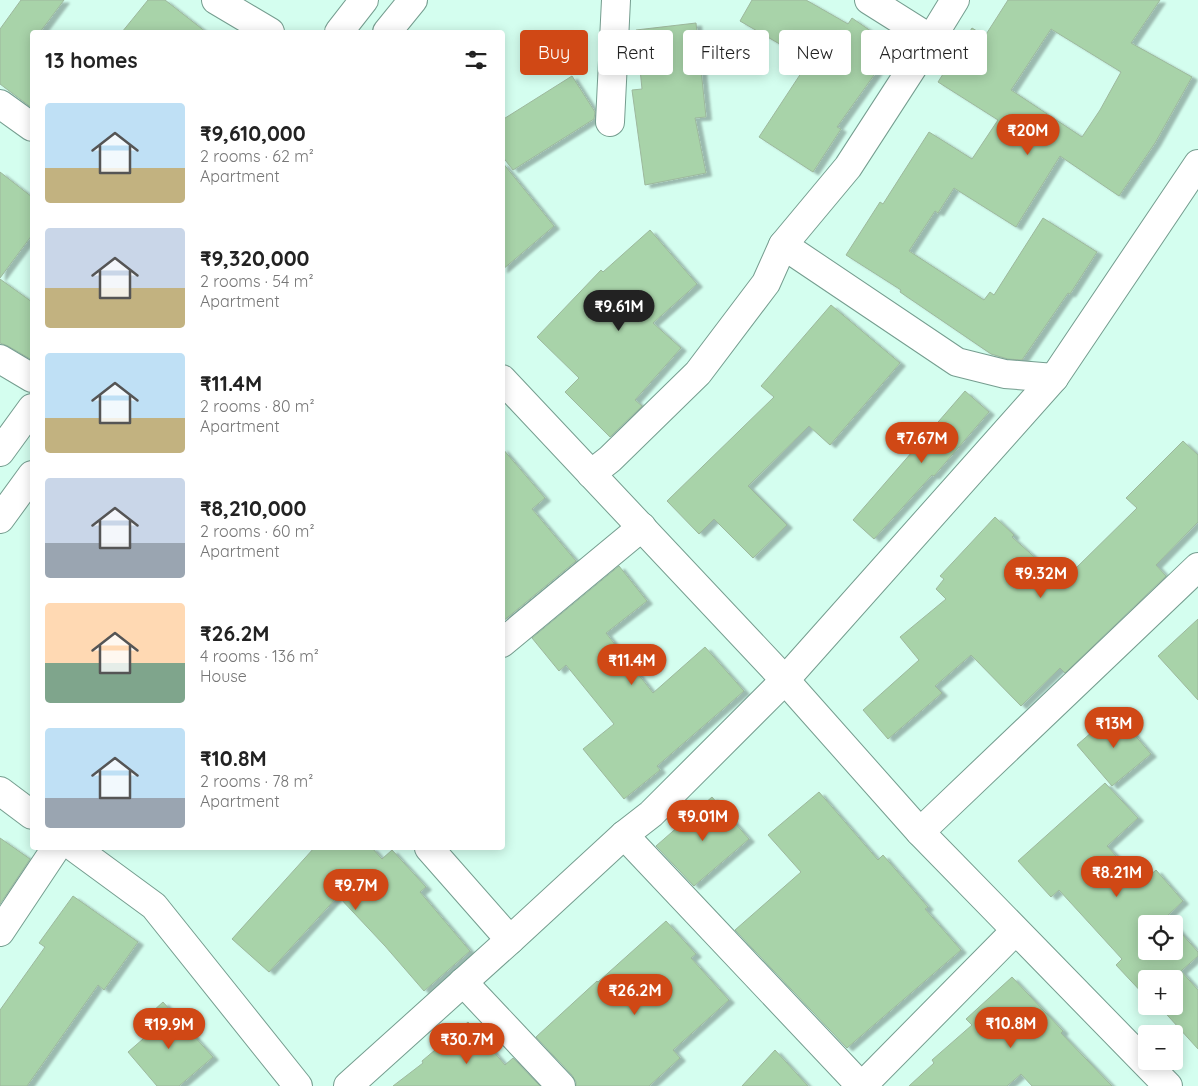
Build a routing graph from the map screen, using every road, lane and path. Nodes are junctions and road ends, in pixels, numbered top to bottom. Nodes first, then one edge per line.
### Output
1 (216, 0) edge
2 (364, 0) edge
3 (414, 0) edge
4 (616, 0) edge
5 (869, 0) edge
6 (954, 0) edge
7 (267, 30) edge
8 (341, 30) edge
9 (389, 30) edge
10 (918, 30) edge
11 (936, 30) edge
12 (907, 75) edge
13 (0, 104) edge
14 (610, 122) dead end
15 (30, 126) edge
16 (1198, 164) edge
17 (783, 245) junction
18 (0, 359) edge
19 (30, 377) edge
20 (1054, 378) junction
21 (505, 382) edge
22 (30, 411) edge
23 (0, 452) edge
24 (591, 474) junction
25 (30, 478) edge
26 (0, 519) edge
27 (642, 527) junction
28 (1198, 567) edge
29 (505, 641) edge
30 (785, 680) junction
31 (0, 790) edge
32 (30, 813) edge
33 (920, 832) junction
34 (624, 835) junction
35 (55, 850) edge
36 (78, 850) edge
37 (431, 850) edge
38 (1015, 931) junction
39 (0, 932) edge
40 (510, 940) junction
41 (464, 982) junction
42 (298, 1086) edge
43 (348, 1086) edge
44 (562, 1086) edge
45 (862, 1086) edge
46 (1168, 1086) edge

1 - 7 street
2 - 8 street
3 - 9 street
4 - 14 street
5 - 10 street
6 - 11 street
12 - 17 street
13 - 15 street
16 - 20 street
17 - 20 street
17 - 24 street
18 - 19 street
20 - 30 street
21 - 24 street
22 - 23 street
24 - 27 street
25 - 26 street
27 - 29 street
27 - 30 street
28 - 33 street
30 - 33 street
30 - 34 street
31 - 32 street
33 - 38 street
34 - 40 street
34 - 45 street
35 - 39 street
36 - 42 street
37 - 40 street
38 - 45 street
38 - 46 street
40 - 41 street
41 - 43 street
41 - 44 street

